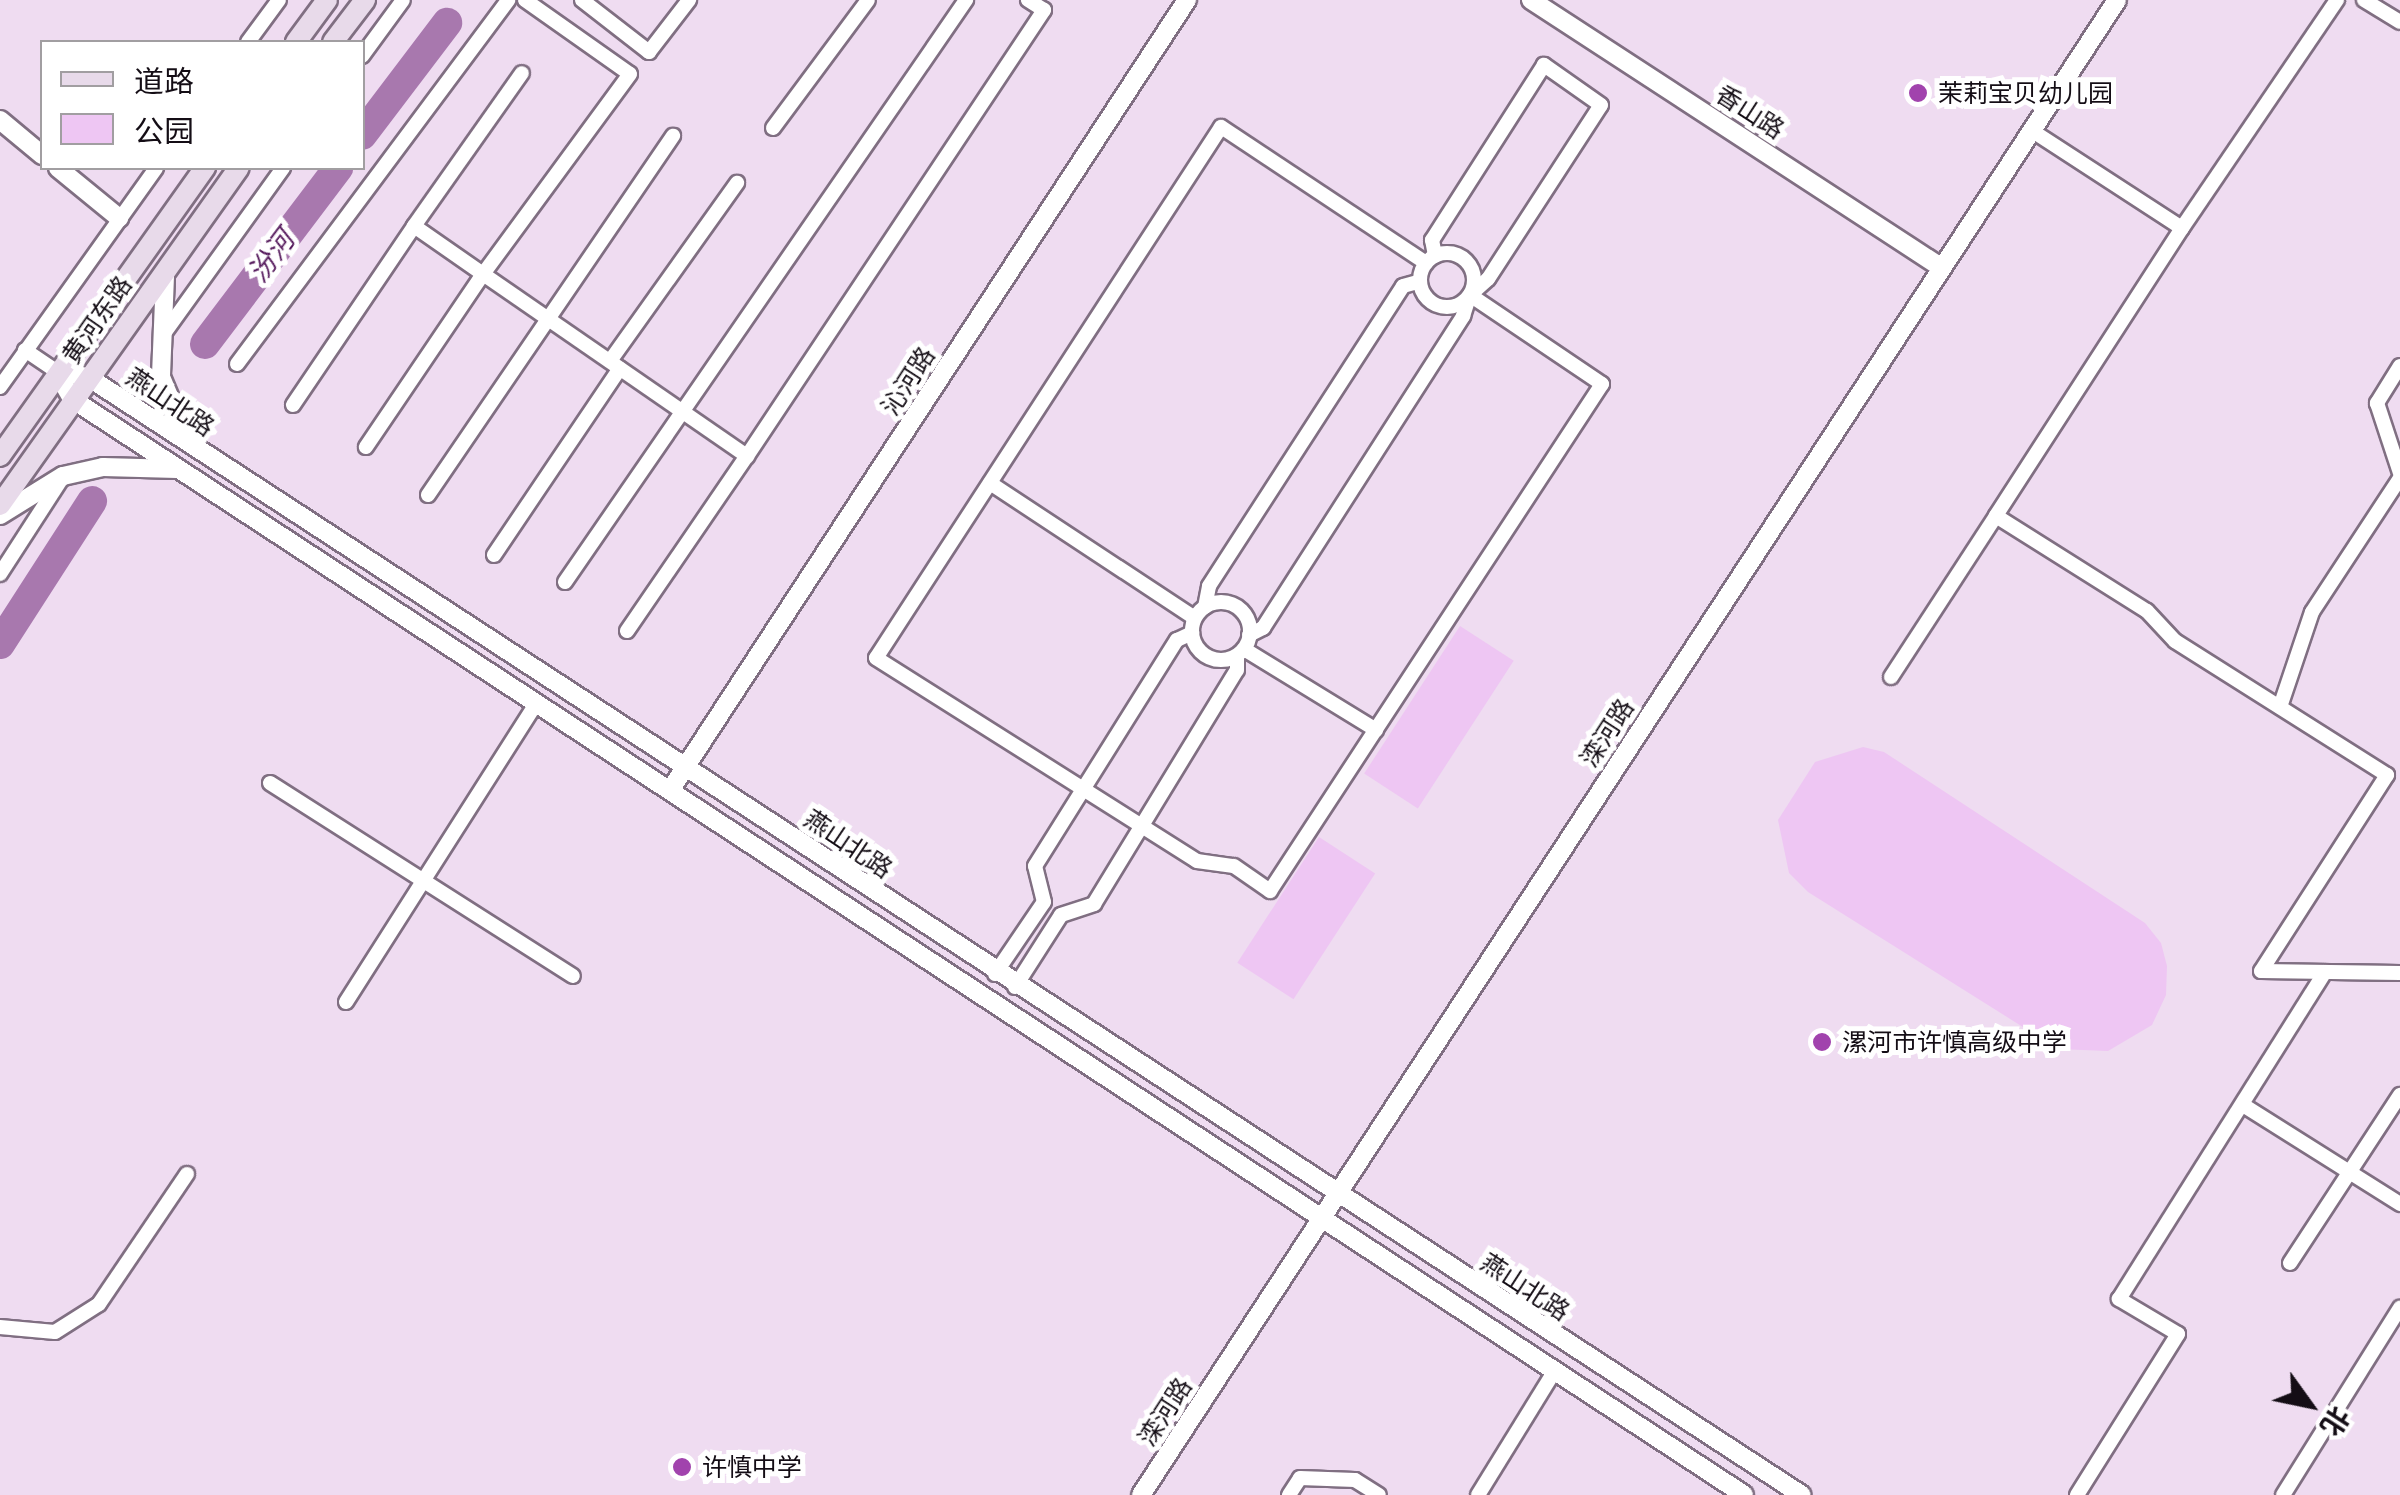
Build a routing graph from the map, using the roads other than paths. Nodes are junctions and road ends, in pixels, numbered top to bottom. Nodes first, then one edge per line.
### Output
1 (279, 0) edge
2 (327, 0) edge
3 (365, 0) edge
4 (403, 0) edge
5 (508, 0) edge
6 (525, 0) edge
7 (582, 0) edge
8 (689, 0) edge
9 (868, 0) edge
10 (966, 0) edge
11 (1028, 0) edge
12 (1187, 0) edge
13 (1531, 0) edge
14 (2116, 0) edge
15 (2336, 0) edge
16 (2364, 0) edge
17 (1047, 5) edge
18 (2400, 22) edge
19 (249, 40) edge
20 (297, 40) edge
21 (335, 40) edge
22 (365, 52) edge
23 (522, 73) dead end
24 (0, 120) edge
25 (773, 128) dead end
26 (2032, 130) junction
27 (673, 136) dead end
28 (40, 153) edge
29 (60, 170) edge
30 (155, 170) edge
31 (203, 170) edge
32 (238, 170) edge
33 (282, 170) edge
34 (737, 183) dead end
35 (119, 218) junction
36 (414, 226) junction
37 (2182, 228) junction
38 (1430, 259) junction
39 (167, 264) junction
40 (1941, 267) junction
41 (482, 274) junction
42 (1418, 282) junction
43 (1470, 295) junction
44 (544, 317) junction
45 (160, 339) junction
46 (25, 350) junction
47 (237, 364) dead end
48 (615, 364) junction
49 (2400, 366) edge
50 (56, 372) junction
51 (88, 377) junction
52 (0, 387) edge
53 (72, 399) junction
54 (293, 405) dead end
55 (684, 410) junction
56 (192, 447) junction
57 (366, 447) dead end
58 (0, 456) edge
59 (747, 456) junction
60 (177, 469) junction
61 (63, 476) junction
62 (2400, 476) edge
63 (990, 483) junction
64 (428, 495) dead end
65 (0, 505) edge
66 (0, 515) edge
67 (1996, 516) junction
68 (494, 555) dead end
69 (0, 574) edge
70 (565, 582) dead end
71 (1197, 619) junction
72 (627, 630) dead end
73 (1244, 646) junction
74 (1891, 677) dead end
75 (537, 702) junction
76 (2280, 707) junction
77 (1376, 730) junction
78 (686, 766) junction
79 (270, 783) dead end
80 (671, 789) junction
81 (1085, 789) junction
82 (1142, 827) junction
83 (424, 880) junction
84 (2398, 969) edge
85 (2325, 972) junction
86 (996, 974) junction
87 (573, 976) dead end
88 (1015, 987) junction
89 (346, 1002) dead end
90 (2400, 1095) edge
91 (2243, 1105) junction
92 (2349, 1172) junction
93 (186, 1174) dead end
94 (1336, 1195) junction
95 (2400, 1204) edge
96 (1319, 1221) junction
97 (2290, 1263) dead end
98 (2400, 1308) edge
99 (0, 1327) edge
100 (1554, 1372) junction
101 (1141, 1495) edge
102 (1289, 1495) edge
103 (1379, 1495) edge
104 (1478, 1495) edge
105 (1744, 1495) edge
106 (1802, 1495) edge
107 (2077, 1495) edge
108 (2283, 1495) edge

1 - 19 street
2 - 20 main road
3 - 21 main road
4 - 22 street
5 - 47 street
6 - 41 street
7 - 8 street
9 - 25 street
10 - 55 street
11 - 17 street
12 - 78 street, 沁河路
13 - 40 street, 香山路
14 - 26 street, 滦河路
15 - 37 street
16 - 18 street
17 - 59 street
23 - 36 street
24 - 28 street
26 - 37 street
26 - 40 street, 滦河路
27 - 44 street
29 - 35 street
30 - 35 street
31 - 50 main road, 黄河东路
32 - 39 main road, 黄河东路
33 - 45 street
34 - 48 street
35 - 46 street
36 - 41 street
36 - 54 street
37 - 67 street
38 - 42 street
38 - 43 street
38 - 43 street
38 - 63 street
39 - 45 street
39 - 51 main road, 黄河东路
40 - 94 street, 滦河路
41 - 44 street
41 - 57 street
42 - 43 street
42 - 71 street
43 - 73 street
43 - 77 street
44 - 48 street
44 - 64 street
45 - 56 street
46 - 50 street
46 - 52 street
48 - 55 street
48 - 68 street
49 - 62 street
50 - 51 street, 燕山北路
50 - 53 street, 燕山北路
50 - 58 main road, 黄河东路
51 - 53 main road, 黄河东路
51 - 56 street, 燕山北路
53 - 60 street, 燕山北路
53 - 65 main road, 黄河东路
55 - 59 street
55 - 70 street
56 - 78 street, 燕山北路
59 - 72 street
60 - 61 street
60 - 75 street, 燕山北路
61 - 66 street
61 - 69 street
62 - 76 street
63 - 71 street
63 - 81 street
67 - 74 street
67 - 76 street
71 - 73 street
71 - 73 street
71 - 81 street
73 - 77 street
73 - 82 street
75 - 80 street, 燕山北路
75 - 83 street
76 - 85 street
77 - 82 street
78 - 80 street, 沁河路
78 - 86 street, 燕山北路
79 - 83 street
80 - 96 street, 燕山北路
81 - 82 street
81 - 86 street
82 - 88 street
83 - 87 street
83 - 89 street
84 - 85 street
85 - 91 street
86 - 88 street, 燕山北路
88 - 94 street, 燕山北路
90 - 92 street
91 - 92 street
91 - 107 street
92 - 95 street
92 - 97 street
93 - 99 street
94 - 96 street, 滦河路
94 - 106 street, 燕山北路
96 - 100 street, 燕山北路
96 - 101 street, 滦河路
98 - 108 street
100 - 104 street
100 - 105 street, 燕山北路
102 - 103 street

